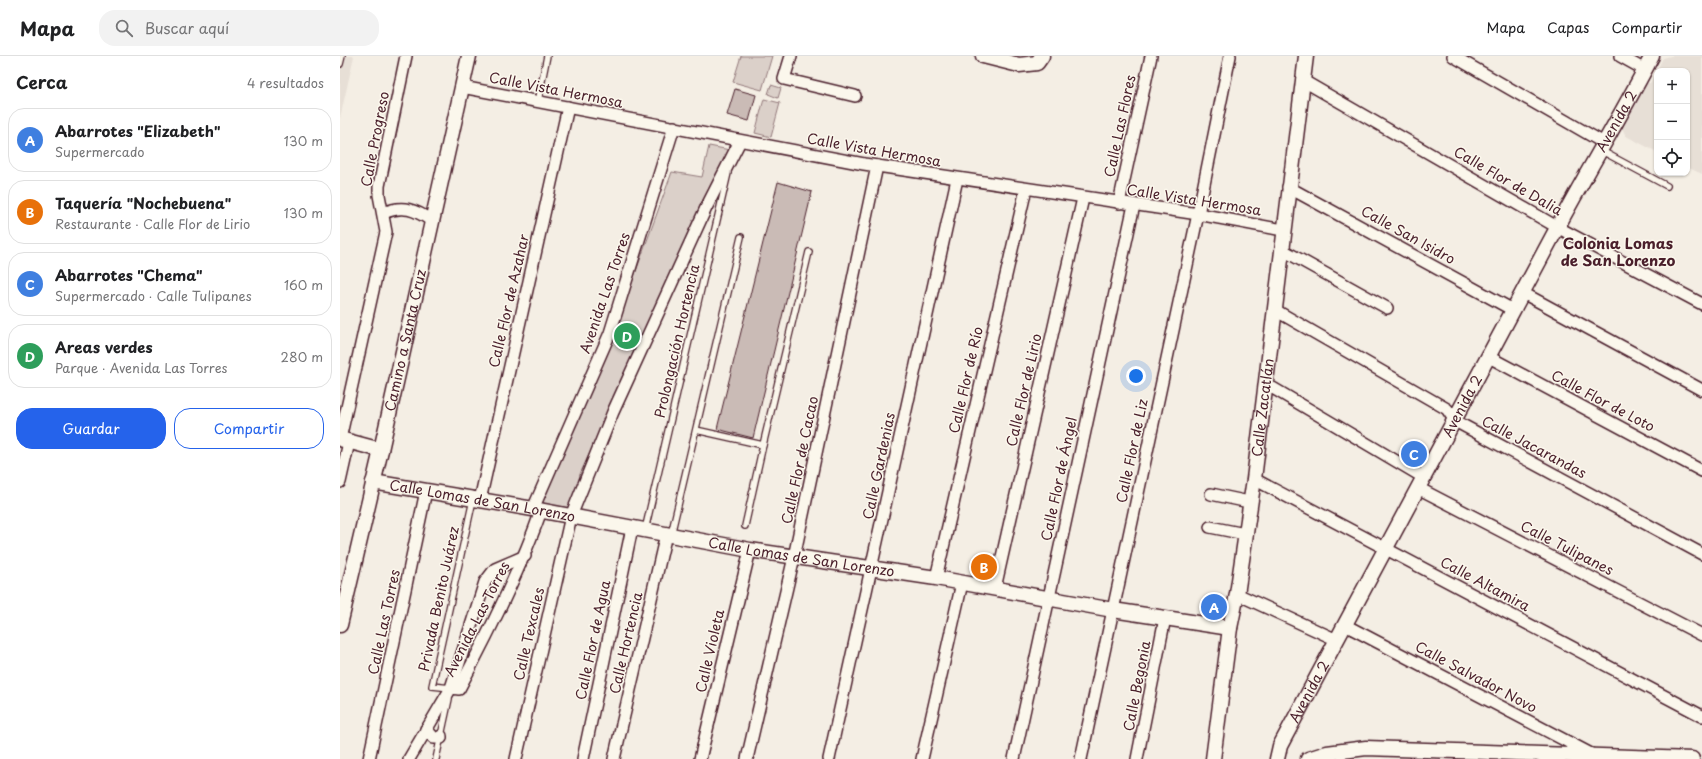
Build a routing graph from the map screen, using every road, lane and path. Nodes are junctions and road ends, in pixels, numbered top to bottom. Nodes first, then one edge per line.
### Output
1 (342, 56) edge
2 (406, 56) edge
3 (469, 56) edge
4 (547, 56) edge
5 (791, 56) edge
6 (983, 56) edge
7 (1151, 56) edge
8 (1230, 56) edge
9 (1306, 56) edge
10 (1452, 56) edge
11 (1620, 56) edge
12 (1652, 56) edge
13 (1040, 59) edge
14 (340, 64) edge
15 (1645, 70) junction
16 (1302, 80) junction
17 (462, 87) junction
18 (856, 96) dead end
19 (538, 101) junction
20 (568, 107) junction
21 (674, 127) junction
22 (740, 141) junction
23 (1602, 147) junction
24 (732, 157) junction
25 (877, 166) junction
26 (957, 179) junction
27 (1667, 186) dead end
28 (1288, 188) junction
29 (1026, 189) junction
30 (1083, 198) junction
31 (1119, 203) junction
32 (1134, 205) junction
33 (384, 213) junction
34 (1198, 214) junction
35 (432, 221) junction
36 (1557, 227) junction
37 (1283, 230) junction
38 (741, 237) dead end
39 (1281, 249) junction
40 (809, 252) dead end
41 (1523, 293) junction
42 (1702, 304) edge
43 (1386, 308) dead end
44 (1275, 310) junction
45 (1513, 310) junction
46 (1489, 357) junction
47 (1266, 384) junction
48 (1702, 390) edge
49 (1455, 421) junction
50 (696, 430) junction
51 (343, 440) edge
52 (764, 446) junction
53 (381, 450) junction
54 (1702, 471) edge
55 (1254, 479) junction
56 (340, 482) edge
57 (373, 482) junction
58 (1421, 483) junction
59 (426, 491) junction
60 (1211, 494) dead end
61 (476, 500) junction
62 (1249, 502) junction
63 (537, 510) junction
64 (571, 516) junction
65 (745, 526) dead end
66 (1210, 527) dead end
67 (639, 529) junction
68 (668, 534) junction
69 (1245, 534) junction
70 (1385, 549) junction
71 (750, 550) junction
72 (1702, 554) edge
73 (525, 556) junction
74 (794, 558) junction
75 (872, 569) junction
76 (936, 578) junction
77 (962, 583) junction
78 (995, 588) junction
79 (1237, 594) junction
80 (1048, 598) junction
81 (1113, 610) junction
82 (1166, 618) junction
83 (340, 625) edge
84 (1345, 626) junction
85 (1230, 628) junction
86 (1702, 635) edge
87 (1337, 640) junction
88 (451, 688) junction
89 (1702, 716) edge
90 (426, 729) junction
91 (441, 736) junction
92 (1593, 755) junction
93 (369, 759) edge
94 (409, 759) edge
95 (436, 759) edge
96 (516, 759) edge
97 (583, 759) edge
98 (614, 759) edge
99 (700, 759) edge
100 (747, 759) edge
101 (829, 759) edge
102 (922, 759) edge
103 (1014, 759) edge
104 (1082, 759) edge
105 (1137, 759) edge
106 (1213, 759) edge
107 (1277, 759) edge
108 (1308, 759) edge
109 (1692, 759) edge

1 - 14 lane
2 - 33 street, Calle Progreso
3 - 17 street, Camino a Santa Cruz
4 - 19 lane
5 - 18 street
6 - 13 street
7 - 31 street, Calle Las Flores
8 - 34 street, Calle Flor de Liz
9 - 16 street, Calle Zacatlán
10 - 23 street
11 - 15 street
12 - 15 street, Avenida 2
15 - 23 street, Avenida 2
16 - 28 street, Calle Zacatlán
16 - 36 street, Calle Flor de Dalia
17 - 19 street, Calle Vista Hermosa
17 - 35 street, Camino a Santa Cruz
19 - 20 street, Calle Vista Hermosa
20 - 21 street, Calle Vista Hermosa
20 - 61 street, Calle Flor de Azahar
21 - 22 street, Calle Vista Hermosa
21 - 63 street, Avenida Las Torres
22 - 24 street
22 - 25 street, Calle Vista Hermosa
23 - 27 lane
23 - 36 street, Avenida 2
24 - 64 street, Calle Texcales
24 - 67 lane, Prolongación Hortencia
25 - 26 street, Calle Vista Hermosa
25 - 74 street, Calle Flor de Cacao
26 - 29 street, Calle Vista Hermosa
26 - 75 street, Calle Gardenias
28 - 37 street, Calle Zacatlán
28 - 45 street, Calle San Isidro
29 - 30 street, Calle Vista Hermosa
29 - 76 street, Calle Flor de Río
30 - 31 street, Calle Vista Hermosa
30 - 78 street, Calle Flor de Lirio
31 - 32 street, Calle Vista Hermosa
32 - 34 street, Calle Vista Hermosa
32 - 80 street, Calle Flor de Ángel
33 - 35 street
33 - 51 street, Calle Progreso
34 - 37 street, Calle Vista Hermosa
34 - 81 street, Calle Flor de Liz
35 - 53 street, Camino a Santa Cruz
36 - 41 street, Avenida 2
36 - 42 street, Calle Flor de Dalia
37 - 39 street, Calle Zacatlán
38 - 50 lane
39 - 43 street
39 - 44 street, Calle Zacatlán
40 - 52 lane
41 - 45 street, Avenida 2
41 - 48 street
44 - 47 street, Calle Zacatlán
44 - 49 street, Calle Jacarandas
45 - 46 street, Avenida 2
46 - 49 street, Avenida 2
46 - 54 street, Calle Flor de Loto
47 - 55 street, Calle Zacatlán
47 - 58 street, Calle Tulipanes
49 - 58 street, Avenida 2
49 - 72 street, Calle Jacarandas
50 - 52 lane
50 - 68 lane
51 - 53 street
51 - 56 street, Calle Progreso
52 - 65 lane
53 - 57 street, Camino a Santa Cruz
55 - 62 street, Calle Zacatlán
55 - 70 street, Calle Altamira
57 - 59 street, Calle Lomas de San Lorenzo
57 - 83 street, Camino a Santa Cruz
58 - 70 street, Avenida 2
58 - 86 street, Calle Tulipanes
59 - 61 street, Calle Lomas de San Lorenzo
59 - 93 street, Calle Las Torres
60 - 62 street
61 - 63 street, Calle Lomas de San Lorenzo
61 - 88 lane, Privada Benito Juárez
62 - 69 street, Calle Zacatlán
63 - 64 street, Calle Lomas de San Lorenzo
63 - 73 street, Avenida Las Torres
64 - 67 street, Calle Lomas de San Lorenzo
64 - 96 street, Calle Texcales
66 - 69 street
67 - 68 street, Calle Lomas de San Lorenzo
67 - 97 street, Calle Flor de Agua
68 - 71 street, Calle Lomas de San Lorenzo
68 - 98 street, Calle Hortencia
69 - 79 street, Calle Zacatlán
70 - 84 street, Avenida 2
70 - 89 street, Calle Altamira
71 - 74 street, Calle Lomas de San Lorenzo
71 - 99 street, Calle Violeta
73 - 88 street, Avenida Las Torres
73 - 88 street, Avenida Las Torres
74 - 75 street, Calle Lomas de San Lorenzo
74 - 100 street, Calle Flor de Cacao
75 - 76 street, Calle Lomas de San Lorenzo
75 - 101 street, Calle Gardenias
76 - 77 street, Calle Lomas de San Lorenzo
77 - 78 street, Calle Lomas de San Lorenzo
77 - 102 street
78 - 80 street, Calle Lomas de San Lorenzo
79 - 85 street, Calle Zacatlán
79 - 87 street
80 - 81 street, Calle Lomas de San Lorenzo
80 - 103 street, Calle Flor de Ángel
81 - 82 street, Calle Lomas de San Lorenzo
81 - 104 street, Calle Flor de Liz
82 - 85 street, Calle Lomas de San Lorenzo
82 - 105 street, Calle Begonia
84 - 87 street, Avenida 2
84 - 92 street, Calle Salvador Novo
85 - 106 street, Calle Zacatlán
87 - 107 street, Avenida 2
88 - 90 street, Avenida Las Torres
88 - 91 lane
90 - 91 street
90 - 94 street, Avenida Las Torres
91 - 95 lane
92 - 108 street
92 - 109 street

